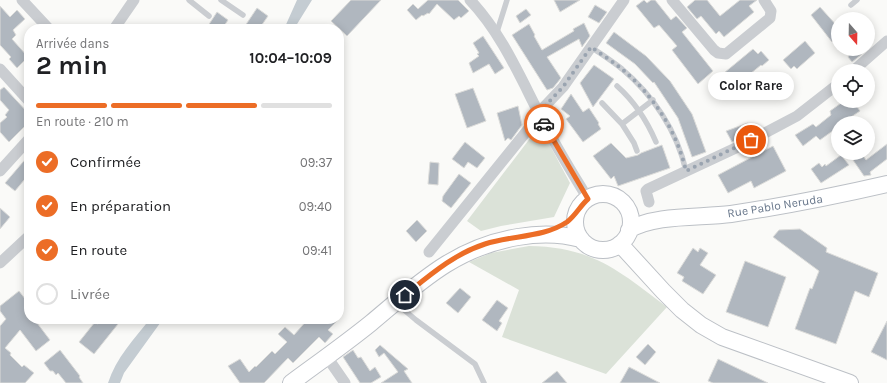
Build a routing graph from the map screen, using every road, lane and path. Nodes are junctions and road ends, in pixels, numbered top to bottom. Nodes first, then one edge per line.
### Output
1 (22, 0) edge
2 (134, 0) edge
3 (189, 0) edge
4 (222, 0) edge
5 (470, 0) edge
6 (507, 0) edge
7 (624, 0) edge
8 (672, 0) edge
9 (764, 0) edge
10 (857, 0) edge
11 (851, 5) dead end
12 (243, 15) dead end
13 (209, 16) dead end
14 (44, 24) edge
15 (117, 24) edge
16 (496, 35) junction
17 (887, 41) edge
18 (591, 47) junction
19 (861, 64) edge
20 (0, 69) edge
21 (616, 86) dead end
22 (831, 89) edge
23 (24, 95) edge
24 (653, 100) junction
25 (602, 103) dead end
26 (639, 111) junction
27 (539, 114) junction
28 (622, 124) junction
29 (656, 142) dead end
30 (24, 145) edge
31 (637, 151) dead end
32 (0, 171) edge
33 (686, 171) junction
34 (887, 184) edge
35 (588, 199) junction
36 (649, 202) dead end
37 (626, 208) junction
38 (576, 213) junction
39 (661, 220) junction
40 (629, 230) junction
41 (542, 233) junction
42 (580, 239) junction
43 (24, 241) edge
44 (620, 244) junction
45 (430, 252) dead end
46 (0, 263) edge
47 (397, 301) junction
48 (327, 357) junction
49 (291, 383) edge
50 (345, 383) edge
51 (484, 383) edge
52 (850, 383) edge

1 - 14 street
2 - 15 street
3 - 13 lane
4 - 12 lane
5 - 16 street
6 - 16 lane
7 - 18 street
8 - 9 street
10 - 11 lane
16 - 27 street
17 - 19 street
18 - 24 lane
18 - 27 street
20 - 23 street
21 - 26 lane
22 - 33 street
24 - 26 lane
24 - 33 lane
25 - 28 lane
26 - 28 lane
26 - 29 lane
27 - 35 street
27 - 45 street
28 - 31 lane
30 - 32 street
33 - 36 street
34 - 39 street, Rue Pablo Neruda
35 - 37 street
35 - 38 street
37 - 39 street, Rue Pablo Neruda
37 - 40 street
38 - 41 street
38 - 42 street
39 - 40 street, Rue Pablo Neruda
40 - 44 street
41 - 42 street
41 - 47 street
42 - 44 street
43 - 46 street
44 - 52 street
47 - 48 street
47 - 51 lane
48 - 49 street
48 - 50 street

